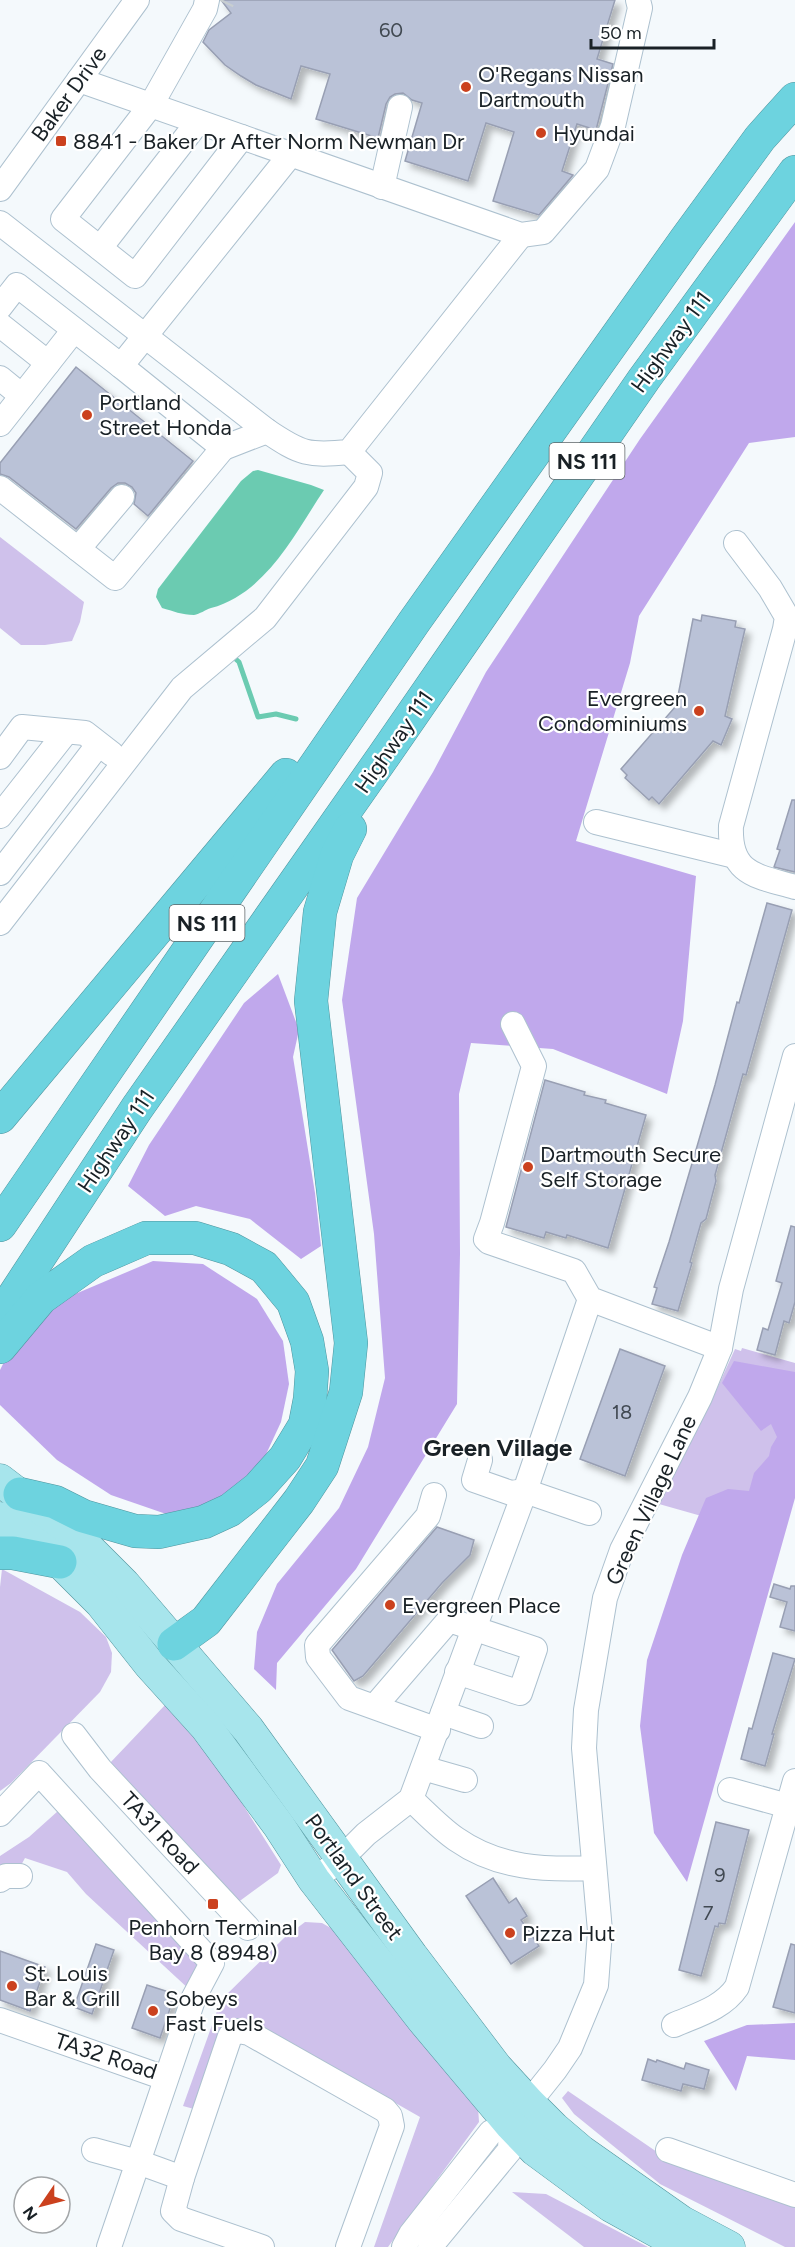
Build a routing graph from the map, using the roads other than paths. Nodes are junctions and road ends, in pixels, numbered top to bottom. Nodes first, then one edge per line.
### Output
1 (137, 0) edge
2 (638, 0) edge
3 (211, 4) edge
4 (79, 80) junction
5 (795, 99) edge
6 (152, 105) junction
7 (400, 107) dead end
8 (198, 122) junction
9 (242, 137) junction
10 (291, 154) junction
11 (795, 172) edge
12 (382, 188) junction
13 (0, 189) edge
14 (0, 223) edge
15 (521, 235) junction
16 (100, 248) junction
17 (0, 307) edge
18 (0, 325) edge
19 (74, 330) junction
20 (145, 335) junction
21 (48, 363) junction
22 (121, 366) junction
23 (0, 378) edge
24 (22, 396) junction
25 (0, 424) edge
26 (267, 431) junction
27 (223, 448) junction
28 (349, 452) junction
29 (0, 488) edge
30 (122, 497) dead end
31 (736, 543) dead end
32 (78, 549) junction
33 (414, 622) junction
34 (66, 732) junction
35 (98, 745) junction
36 (385, 754) junction
37 (0, 757) edge
38 (124, 762) junction
39 (0, 816) edge
40 (596, 822) dead end
41 (735, 856) junction
42 (0, 873) edge
43 (795, 887) edge
44 (0, 923) edge
45 (513, 1024) dead end
46 (795, 1056) edge
47 (0, 1117) edge
48 (0, 1225) edge
49 (590, 1299) junction
50 (0, 1317) edge
51 (0, 1347) edge
52 (720, 1348) junction
53 (480, 1460) dead end
54 (525, 1491) junction
55 (434, 1495) dead end
56 (7, 1497) edge
57 (588, 1514) dead end
58 (0, 1553) edge
59 (60, 1562) junction
60 (472, 1628) junction
61 (162, 1654) junction
62 (457, 1672) junction
63 (375, 1706) junction
64 (441, 1721) junction
65 (481, 1726) dead end
66 (74, 1736) dead end
67 (423, 1768) junction
68 (465, 1780) dead end
69 (795, 1780) edge
70 (730, 1790) dead end
71 (411, 1799) junction
72 (791, 1808) edge
73 (0, 1814) edge
74 (340, 1860) junction
75 (594, 1868) junction
76 (314, 1880) junction
77 (248, 1928) dead end
78 (0, 2020) edge
79 (675, 2025) dead end
80 (165, 2078) junction
81 (520, 2114) junction
82 (94, 2150) dead end
83 (668, 2150) dead end
84 (138, 2162) junction
85 (182, 2178) junction
86 (795, 2195) edge
87 (109, 2247) edge
88 (262, 2247) edge
89 (348, 2247) edge
90 (404, 2247) edge
91 (430, 2247) edge
92 (685, 2247) edge
93 (729, 2247) edge

1 - 4 street, Baker Drive
2 - 15 street
3 - 6 street
4 - 6 street
4 - 13 street, Baker Drive
5 - 33 highway, Highway 111 / NS 111
6 - 8 street
6 - 16 street
7 - 12 street
8 - 9 street
8 - 16 street
9 - 10 street
9 - 16 street
10 - 12 street
10 - 20 street
11 - 36 highway, Highway 111 / NS 111
12 - 15 street
14 - 20 street
15 - 28 street
17 - 19 street
18 - 21 street
19 - 21 street
19 - 22 street
20 - 22 street
20 - 26 street
21 - 24 street
22 - 27 street
23 - 24 street
24 - 25 street
26 - 27 street
26 - 28 street
27 - 32 street
28 - 38 street
29 - 32 street
30 - 32 street
31 - 41 street
33 - 47 highway
33 - 48 highway, Highway 111 / NS 111
34 - 35 street
34 - 37 street
34 - 39 street
35 - 38 street
35 - 42 street
36 - 50 highway, Highway 111 / NS 111
36 - 61 highway
38 - 44 street
40 - 41 street
41 - 43 street
45 - 49 street
46 - 52 street, Green Village Lane
49 - 52 street
49 - 54 street
51 - 56 highway
52 - 75 street, Green Village Lane
53 - 54 street
54 - 57 street
54 - 60 street
55 - 63 street
56 - 59 main road, Portland Street
56 - 61 main road, Portland Street
58 - 59 highway
59 - 61 main road, Portland Street
60 - 62 street
60 - 62 street
60 - 63 street
61 - 74 main road, Portland Street
61 - 76 main road, Portland Street
62 - 64 street
63 - 64 street
64 - 65 street
64 - 67 street
66 - 77 street, TA31 Road
67 - 68 street
67 - 71 street
69 - 72 street
70 - 72 street
71 - 74 street
71 - 75 street
72 - 79 street
73 - 80 street, TA32 Road
74 - 76 street
74 - 81 main road, Portland Street
75 - 81 street, Green Village Lane
76 - 81 main road, Portland Street
78 - 80 street, TA32 Road
80 - 84 street
81 - 90 street
81 - 91 street
81 - 92 main road, Portland Street
81 - 93 main road, Portland Street
82 - 84 street
83 - 86 street
84 - 85 street
84 - 87 street
85 - 88 street
85 - 89 street

